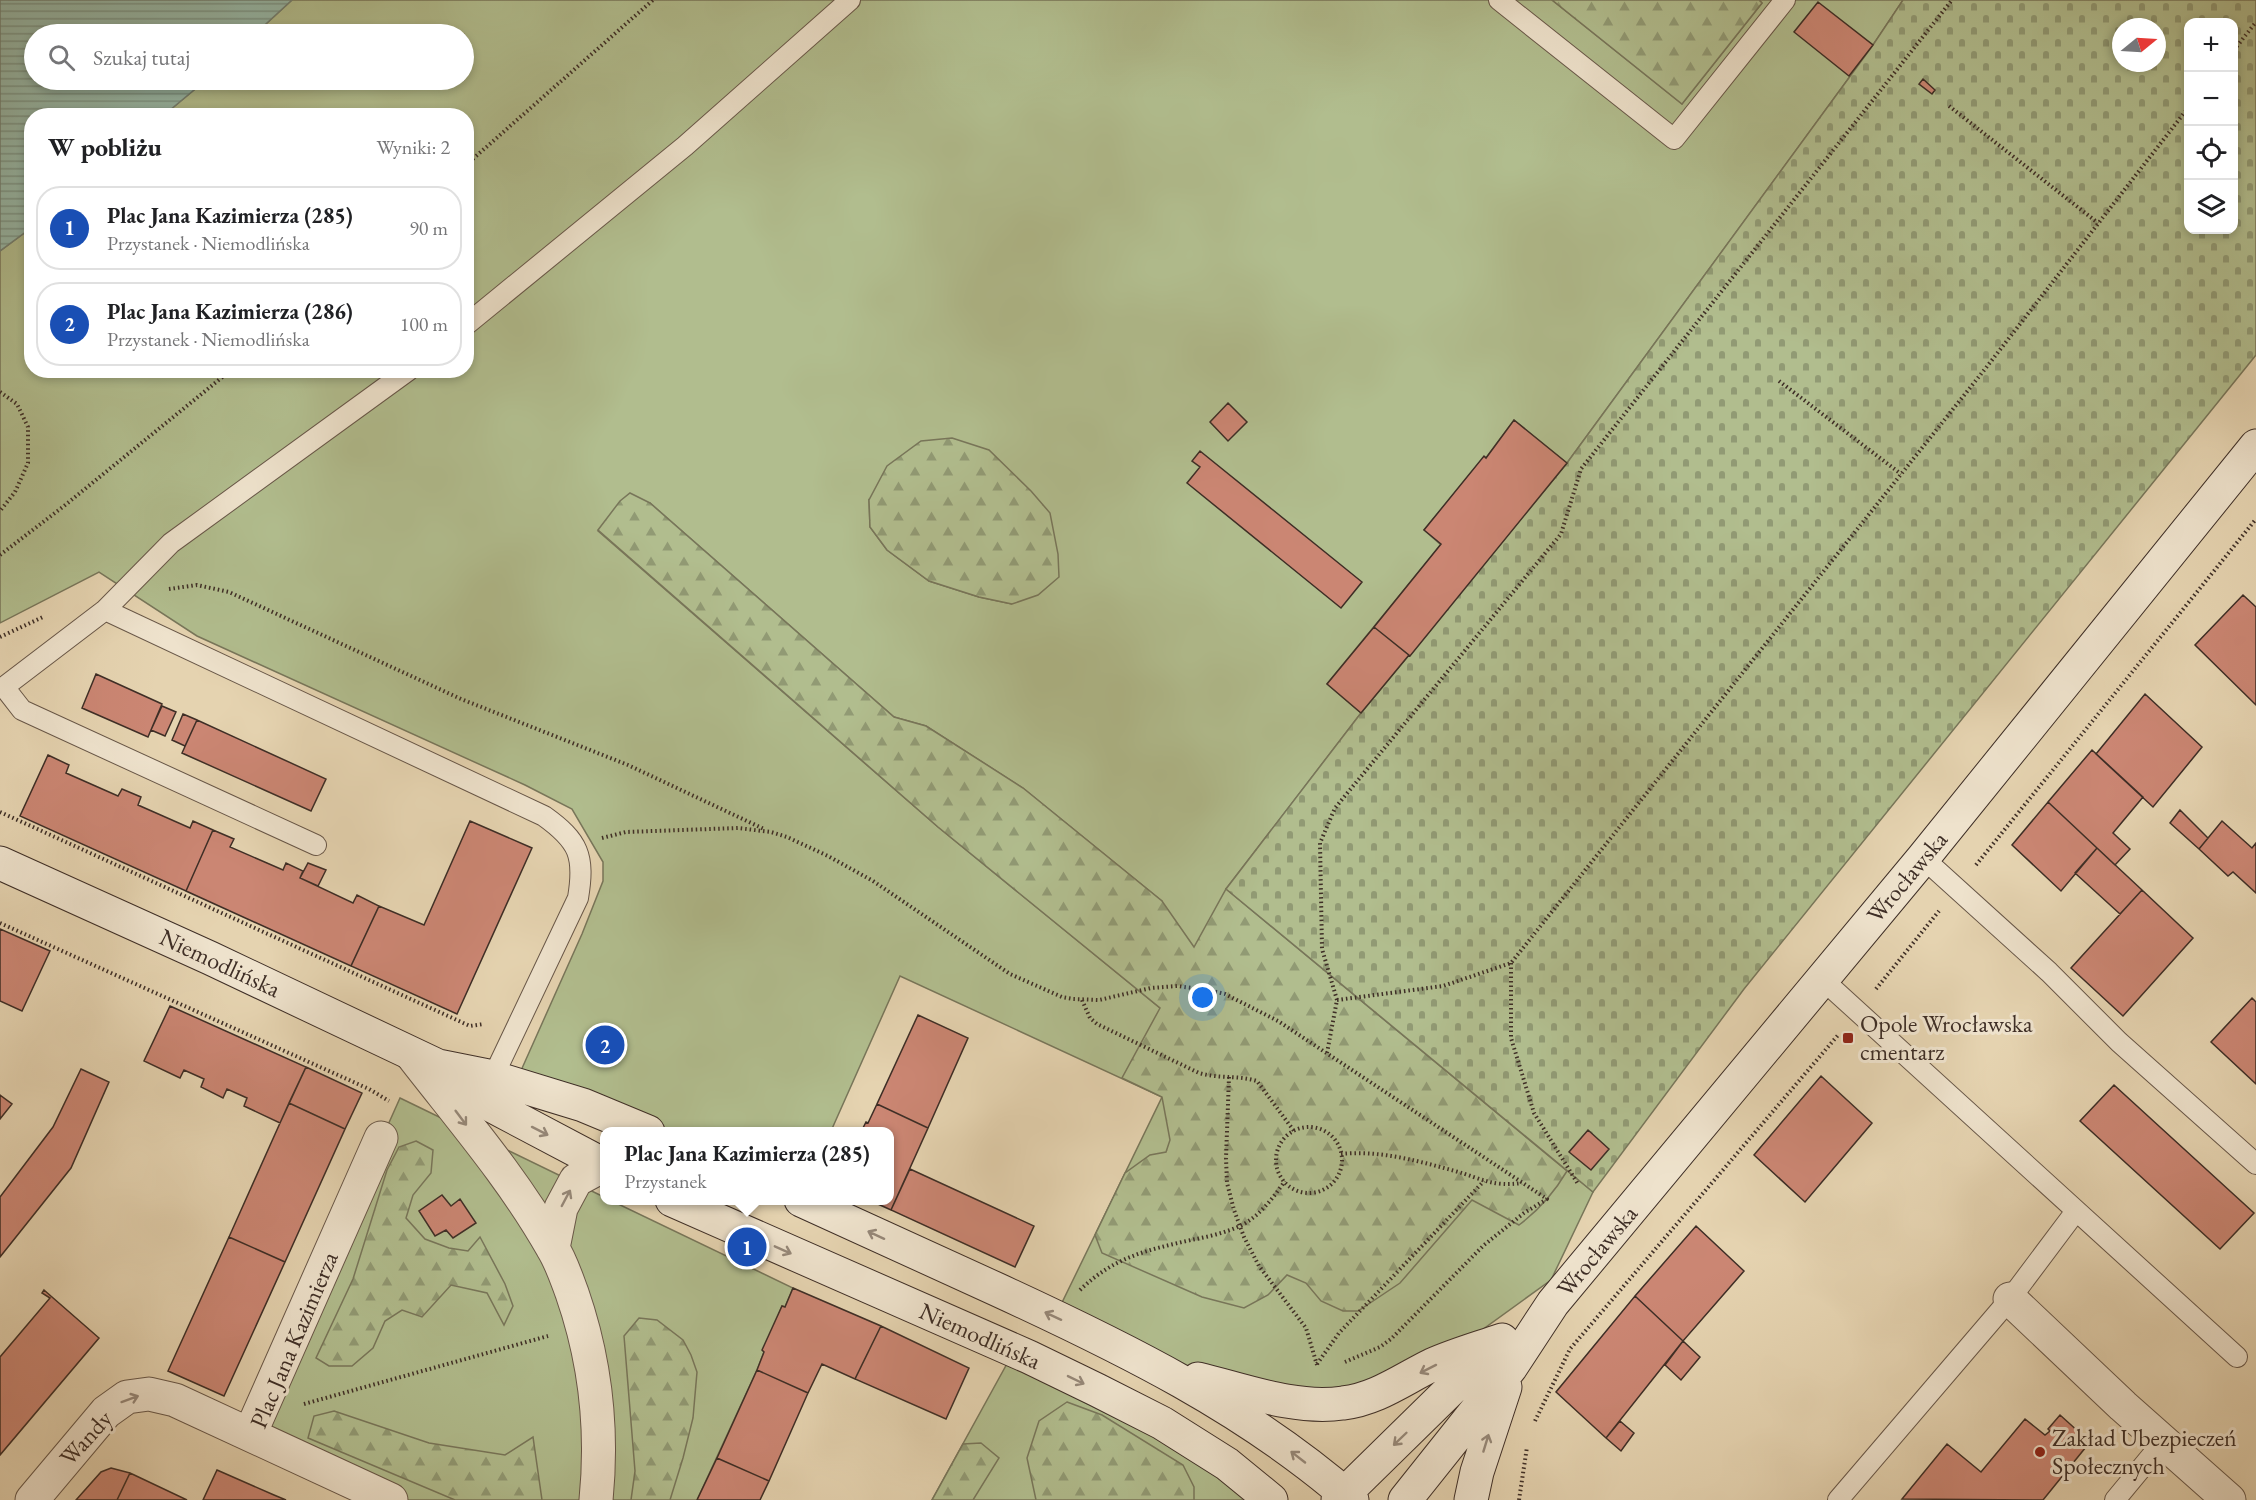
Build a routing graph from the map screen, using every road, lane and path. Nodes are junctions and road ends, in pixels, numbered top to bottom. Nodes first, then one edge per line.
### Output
1 (653, 0) edge
2 (850, 0) edge
3 (1499, 0) edge
4 (1785, 0) edge
5 (1952, 0) edge
6 (2256, 22) edge
7 (2238, 45) edge
8 (1949, 106) dead end
9 (2184, 113) edge
10 (474, 158) edge
11 (2098, 224) junction
12 (474, 318) edge
13 (221, 378) edge
14 (398, 378) edge
15 (1779, 381) dead end
16 (0, 392) edge
17 (2256, 446) edge
18 (1901, 474) junction
19 (0, 511) edge
20 (0, 555) edge
21 (120, 597) junction
22 (105, 610) junction
23 (0, 812) edge
24 (771, 832) junction
25 (316, 845) dead end
26 (576, 845) junction
27 (1923, 858) junction
28 (0, 863) edge
29 (0, 923) edge
30 (1511, 963) junction
31 (1822, 979) junction
32 (1082, 1000) junction
33 (1337, 1000) junction
34 (514, 1034) junction
35 (1327, 1053) junction
36 (425, 1060) junction
37 (493, 1077) junction
38 (1229, 1077) junction
39 (394, 1104) dead end
40 (638, 1127) edge
41 (1294, 1131) junction
42 (381, 1138) dead end
43 (1341, 1154) junction
44 (600, 1163) edge
45 (2256, 1164) edge
46 (600, 1167) edge
47 (1285, 1181) junction
48 (1484, 1181) junction
49 (1523, 1183) junction
50 (1578, 1184) dead end
51 (683, 1205) edge
52 (812, 1205) edge
53 (2076, 1211) junction
54 (1240, 1226) junction
55 (553, 1248) junction
56 (1084, 1286) dead end
57 (2010, 1299) junction
58 (583, 1326) junction
59 (1506, 1354) junction
60 (2237, 1357) dead end
61 (1338, 1364) dead end
62 (1317, 1365) junction
63 (1324, 1365) dead end
64 (1162, 1370) junction
65 (1316, 1373) dead end
66 (253, 1426) junction
67 (2163, 1442) junction
68 (1345, 1498) edge
69 (32, 1500) edge
70 (391, 1500) edge
71 (597, 1500) edge
72 (1271, 1500) edge
73 (1405, 1500) edge
74 (1471, 1500) edge
75 (1838, 1500) edge
76 (2115, 1500) edge
77 (2229, 1500) edge

1 - 10 path
2 - 12 lane
3 - 4 lane
5 - 33 path
6 - 7 path
8 - 11 path
9 - 11 path
11 - 18 path
13 - 20 path
14 - 21 lane
15 - 18 path
16 - 19 path
17 - 27 main road, Wrocławska
18 - 30 path
21 - 22 lane
21 - 24 path
22 - 25 lane
22 - 26 lane
23 - 34 path
24 - 26 path
24 - 32 path
26 - 34 lane
27 - 31 main road, Wrocławska
27 - 45 lane
28 - 36 main road, Niemodlińska
29 - 39 path
30 - 33 path
30 - 50 path
31 - 53 lane
31 - 59 main road, Wrocławska
32 - 35 path
32 - 38 path
33 - 35 path
34 - 37 lane
35 - 49 path
36 - 37 main road, Niemodlińska
36 -> 44 main road, Niemodlińska
36 -> 55 main road
37 - 40 main road, Niemodlińska
38 - 41 path
38 - 54 path
41 - 43 path
41 - 47 path
42 - 66 main road, Plac Jana Kazimierza
43 - 47 path
43 - 48 path
55 -> 46 main road
47 - 54 path
48 - 49 path
48 - 62 path
49 - 61 path
51 -> 72 main road, Niemodlińska
64 -> 52 main road, Niemodlińska
53 - 57 lane
53 - 60 lane
54 - 56 path
54 - 62 path
55 - 58 main road
57 - 67 main road
57 - 75 lane
58 - 66 path
58 - 71 main road
59 -> 64 main road
59 -> 68 main road, Wrocławska
59 - 73 main road, Wrocławska
74 -> 59 main road
62 - 63 path
62 - 65 path
68 -> 64 main road, Niemodlińska
69 -> 66 main road, Wandy
66 - 70 main road, Plac Jana Kazimierza
67 - 76 lane
67 - 77 main road

